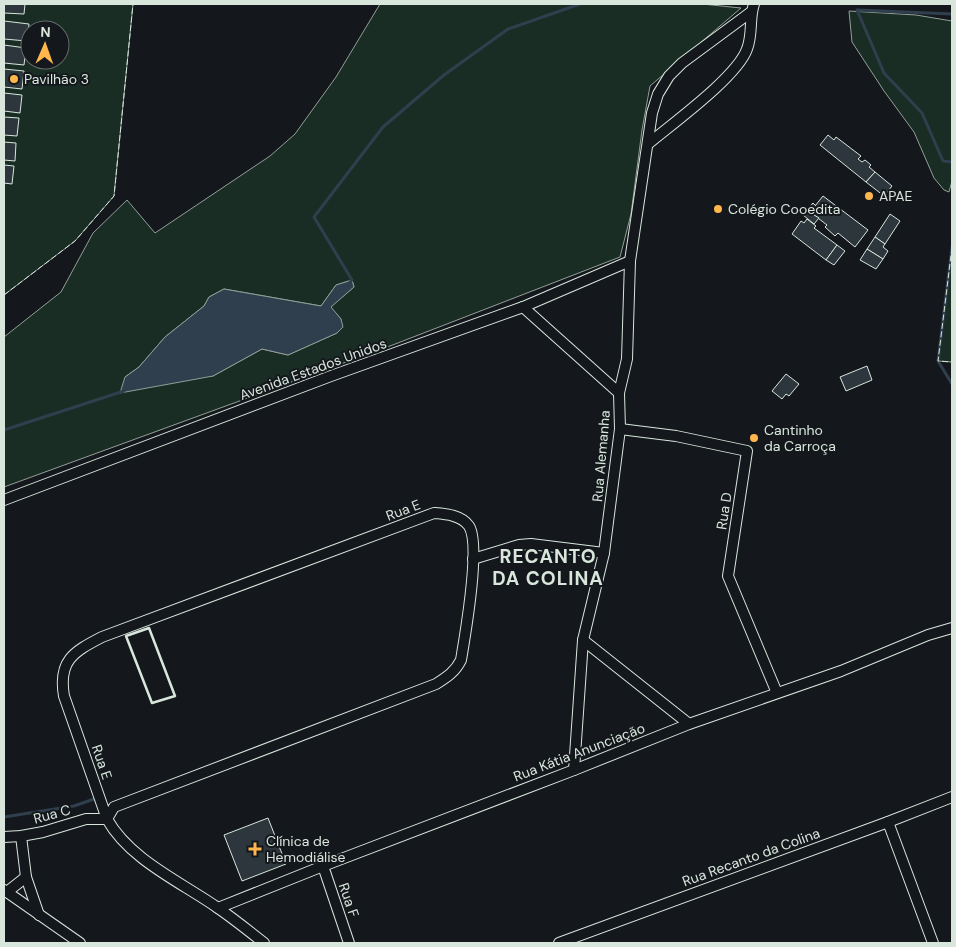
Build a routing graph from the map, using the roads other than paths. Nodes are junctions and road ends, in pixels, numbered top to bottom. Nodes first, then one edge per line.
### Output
1 (753, 8) edge
2 (648, 144) junction
3 (630, 261) junction
4 (523, 307) junction
5 (619, 393) junction
6 (620, 429) junction
7 (4, 500) edge
8 (604, 553) junction
9 (473, 558) junction
10 (952, 628) edge
11 (583, 640) junction
12 (777, 693) junction
13 (688, 724) junction
14 (574, 770) junction
15 (952, 797) edge
16 (107, 819) junction
17 (888, 822) junction
18 (21, 836) junction
19 (4, 837) edge
20 (323, 866) junction
21 (26, 877) junction
22 (5, 891) edge
23 (218, 908) junction
24 (39, 915) junction
25 (80, 943) edge
26 (264, 943) edge
27 (349, 943) edge
28 (559, 943) edge
29 (933, 943) edge

1 - 2 street, Rua Alemanha
1 - 2 street, Rua Alemanha
2 - 3 street, Rua Alemanha
3 - 4 street, Avenida Estados Unidos
3 - 5 street, Rua Alemanha
4 - 5 street
4 - 7 street, Avenida Estados Unidos
5 - 6 street, Rua Alemanha
6 - 8 street, Rua Alemanha
6 - 12 street, Rua D
8 - 9 street
8 - 11 street, Rua Alemanha
9 - 16 street, Rua E
9 - 16 street, Rua E
10 - 12 street, Rua Kátia Anunciação
11 - 13 street
11 - 14 street, Rua Alemanha
12 - 13 street, Rua Kátia Anunciação
13 - 14 street, Rua Kátia Anunciação
14 - 20 street, Rua Kátia Anunciação
15 - 17 street, Rua Recanto da Colina
16 - 18 street, Rua C
16 - 23 street
17 - 28 street, Rua Recanto da Colina
17 - 29 street
18 - 19 street, Rua C
18 - 21 street
20 - 23 street, Rua Kátia Anunciação
20 - 27 street, Rua F
21 - 22 street
21 - 24 street
22 - 24 street
23 - 26 street
24 - 25 street

